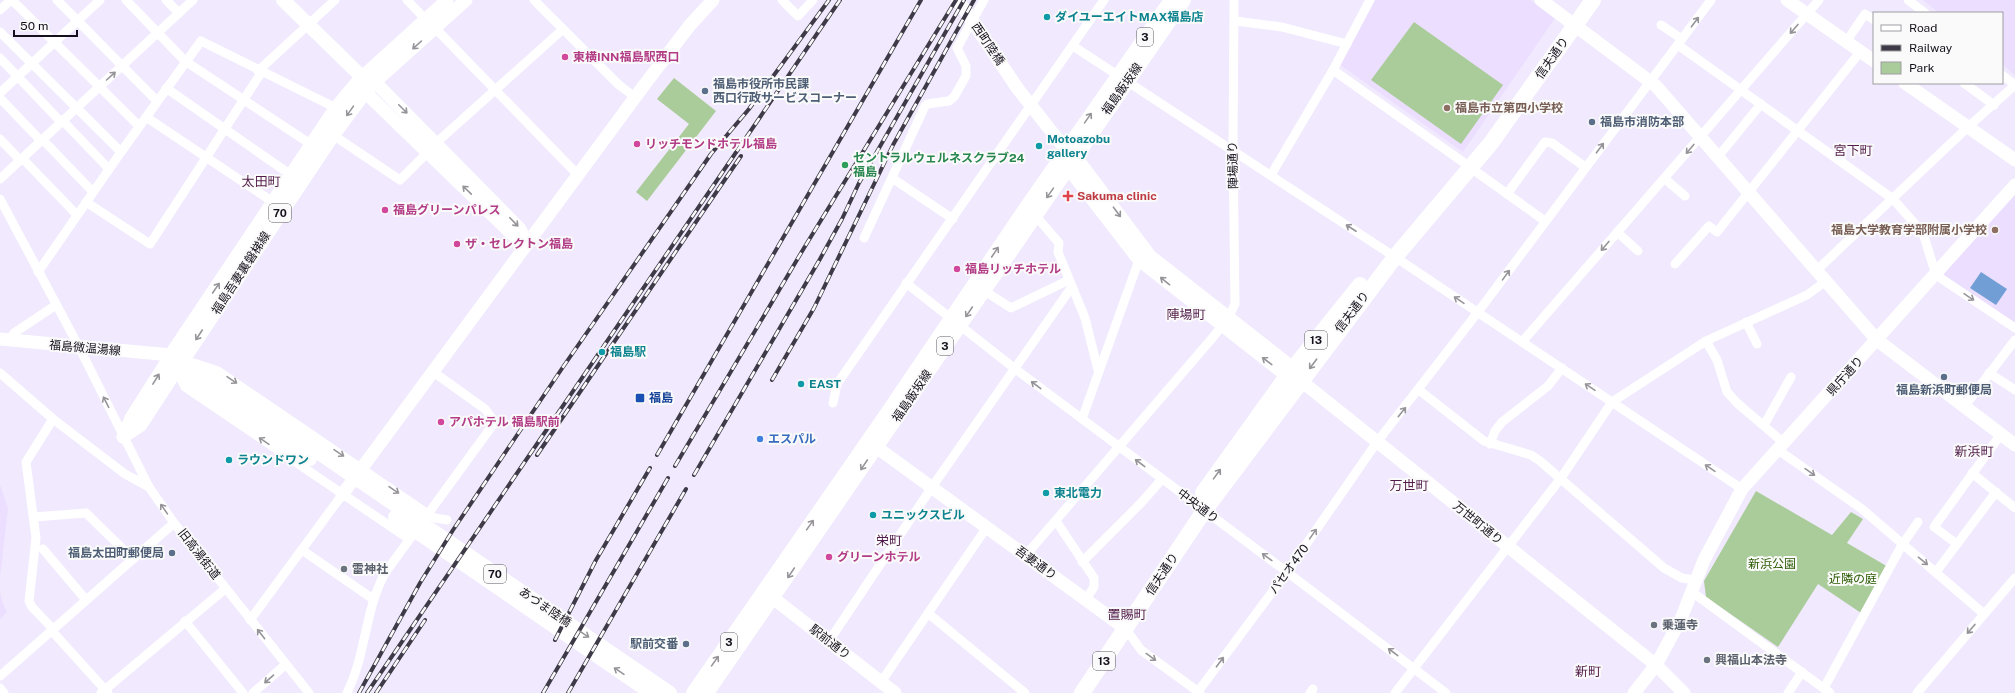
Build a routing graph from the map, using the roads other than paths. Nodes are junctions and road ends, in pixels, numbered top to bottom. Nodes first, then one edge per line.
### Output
1 (11, 0) edge
2 (57, 0) edge
3 (100, 0) edge
4 (126, 0) edge
5 (166, 0) edge
6 (193, 0) edge
7 (283, 0) edge
8 (335, 0) edge
9 (407, 0) edge
10 (447, 0) edge
11 (466, 0) edge
12 (534, 0) edge
13 (713, 0) edge
14 (782, 0) edge
15 (813, 0) edge
16 (958, 0) edge
17 (984, 0) edge
18 (1104, 0) edge
19 (1234, 0) edge
20 (1370, 0) edge
21 (1579, 0) edge
22 (1593, 0) edge
23 (1711, 0) edge
24 (1787, 0) edge
25 (1819, 0) edge
26 (1908, 0) edge
27 (1542, 1) edge
28 (1174, 2) edge
29 (0, 10) edge
30 (1924, 12) edge
31 (179, 13) junction
32 (1807, 14) junction
33 (1873, 19) edge
34 (78, 21) junction
35 (1235, 21) junction
36 (1570, 22) junction
37 (431, 24) junction
38 (308, 25) junction
39 (1661, 25) dead end
40 (562, 30) junction
41 (0, 32) edge
42 (157, 32) junction
43 (1680, 42) junction
44 (1846, 42) junction
45 (54, 43) junction
46 (1347, 44) junction
47 (1073, 46) junction
48 (1860, 52) junction
49 (0, 58) edge
50 (1873, 60) edge
51 (186, 61) junction
52 (32, 64) junction
53 (122, 66) junction
54 (1333, 70) junction
55 (260, 72) junction
56 (2003, 76) edge
57 (19, 77) junction
58 (362, 77) junction
59 (1124, 77) junction
60 (1650, 80) junction
61 (1909, 84) edge
62 (1965, 84) edge
63 (2015, 85) edge
64 (99, 86) junction
65 (370, 87) junction
66 (166, 88) junction
67 (1741, 89) junction
68 (496, 90) junction
69 (0, 93) edge
70 (635, 97) junction
71 (0, 98) edge
72 (157, 101) junction
73 (243, 101) junction
74 (1762, 104) junction
75 (1031, 105) junction
76 (1994, 105) junction
77 (76, 108) junction
78 (336, 108) junction
79 (146, 117) junction
80 (62, 121) junction
81 (139, 126) junction
82 (1968, 127) junction
83 (225, 129) junction
84 (1799, 130) junction
85 (333, 135) junction
86 (1700, 137) junction
87 (0, 139) edge
88 (42, 140) junction
89 (312, 145) junction
90 (432, 147) junction
91 (1233, 150) junction
92 (121, 152) junction
93 (1071, 153) junction
94 (206, 158) junction
95 (1717, 158) junction
96 (21, 159) junction
97 (2015, 160) edge
98 (1467, 165) junction
99 (1586, 167) junction
100 (1068, 168) junction
101 (109, 169) junction
102 (291, 175) junction
103 (578, 175) junction
104 (1271, 175) junction
105 (0, 178) edge
106 (892, 178) junction
107 (1665, 179) junction
108 (2015, 185) edge
109 (93, 192) junction
110 (1748, 193) junction
111 (1507, 194) junction
112 (1685, 196) dead end
113 (0, 199) edge
114 (1893, 199) junction
115 (86, 202) junction
116 (273, 202) junction
117 (77, 214) junction
118 (1035, 216) junction
119 (953, 219) junction
120 (1546, 221) junction
121 (1617, 232) junction
122 (864, 238) dead end
123 (527, 244) junction
124 (1638, 250) dead end
125 (1391, 254) junction
126 (1138, 260) junction
127 (1675, 264) dead end
128 (1817, 270) junction
129 (38, 272) junction
130 (1936, 275) junction
131 (1826, 281) junction
132 (906, 283) junction
133 (1070, 284) junction
134 (983, 290) junction
135 (56, 305) junction
136 (1478, 312) junction
137 (954, 322) junction
138 (1225, 322) junction
139 (1746, 322) junction
140 (2015, 328) edge
141 (5, 339) edge
142 (1877, 340) junction
143 (2015, 340) edge
144 (1706, 341) junction
145 (1522, 342) junction
146 (1757, 344) dead end
147 (79, 347) junction
148 (177, 362) junction
149 (1014, 368) junction
150 (1562, 368) junction
151 (1098, 370) junction
152 (432, 371) junction
153 (0, 373) edge
154 (1990, 373) junction
155 (1294, 375) junction
156 (1791, 377) dead end
157 (1419, 390) junction
158 (2015, 390) edge
159 (1612, 402) junction
160 (833, 404) dead end
161 (1964, 407) junction
162 (53, 419) junction
163 (1082, 419) junction
164 (1764, 425) junction
165 (2001, 434) junction
166 (123, 437) junction
167 (1377, 442) junction
168 (872, 444) junction
169 (1490, 444) junction
170 (2015, 445) edge
171 (1119, 447) junction
172 (1781, 447) junction
173 (318, 458) junction
174 (361, 468) junction
175 (1972, 473) junction
176 (1561, 478) junction
177 (1162, 479) junction
178 (149, 487) junction
179 (932, 487) junction
180 (1742, 489) junction
181 (1996, 492) junction
182 (342, 495) junction
183 (1200, 507) junction
184 (2015, 508) edge
185 (428, 514) junction
186 (34, 517) junction
187 (447, 520) dead end
188 (1056, 521) junction
189 (1918, 522) dead end
190 (174, 523) junction
191 (987, 527) junction
192 (409, 539) junction
193 (1957, 544) junction
194 (1902, 545) junction
195 (1507, 546) junction
196 (43, 549) dead end
197 (302, 550) junction
198 (1026, 556) junction
199 (133, 559) junction
200 (1082, 562) junction
201 (1287, 572) junction
202 (1936, 572) junction
203 (2015, 578) edge
204 (1694, 586) junction
205 (225, 589) junction
206 (769, 594) junction
207 (373, 599) junction
208 (1086, 599) junction
209 (86, 600) junction
210 (929, 614) junction
211 (1984, 614) junction
212 (250, 620) junction
213 (185, 621) junction
214 (1122, 625) junction
215 (52, 630) junction
216 (829, 641) junction
217 (285, 665) junction
218 (1656, 665) junction
219 (1414, 668) junction
220 (1802, 672) junction
221 (0, 676) edge
222 (881, 682) junction
223 (0, 688) edge
224 (1827, 691) edge
225 (105, 692) edge
226 (4, 693) edge
227 (243, 693) edge
228 (253, 693) edge
229 (309, 693) edge
230 (347, 693) edge
231 (651, 693) edge
232 (670, 693) edge
233 (693, 693) edge
234 (707, 693) edge
235 (895, 693) edge
236 (1025, 693) edge
237 (1071, 693) edge
238 (1082, 693) edge
239 (1198, 693) edge
240 (1396, 693) edge
241 (1446, 693) edge
242 (1634, 693) edge
243 (1684, 693) edge
244 (1788, 693) edge
245 (1917, 693) edge

1 - 29 street
1 - 45 street
2 - 34 street
3 - 34 street
4 - 42 street
5 - 31 street
6 - 31 street
7 - 38 main road
8 - 38 street
9 - 37 street
10 - 37 street
11 - 37 street
12 - 40 street
13 - 70 street
14 - 15 street
16 - 75 street, 西町陸橋
17 - 106 street
18 - 47 street
19 - 35 street, 陣場通り
20 - 46 street
21 - 36 highway, 信夫通り / 13
22 - 36 highway, 信夫通り / 13
43 -> 23 street, パセオ470
24 - 32 street
25 - 32 street
26 - 30 street
27 - 36 street
28 - 59 main road, 3
31 - 42 street
32 - 44 street
32 -> 67 street
33 - 44 street
34 - 45 street
34 - 53 street
35 - 46 street
35 - 91 street, 陣場通り
36 - 60 street
36 - 98 highway, 信夫通り / 13
37 - 58 street
37 -> 65 street
37 - 68 street
38 - 55 street
38 - 58 main road
39 - 43 street
40 - 68 street
40 - 70 street
41 - 52 street
42 - 51 street
42 - 53 street
43 - 60 street, パセオ470
43 - 67 street
44 - 48 street
45 - 52 street
45 - 64 street
46 - 54 street
47 - 59 street
47 - 75 street
48 - 50 street
48 - 84 street
49 - 57 street
51 - 55 street
51 - 66 street
51 - 73 street
52 - 57 street
52 - 77 street
64 -> 53 street
53 - 72 street
54 - 98 street
54 - 104 street
55 - 73 street
55 - 78 street
56 - 63 street
57 - 69 street
57 - 80 street
58 - 65 main road
58 - 78 main road, 福島吾妻裏磐梯線 / 70
59 - 91 street
59 - 93 main road, 3
60 - 86 street
99 -> 60 street, パセオ470
61 - 82 street
62 - 76 street
63 - 76 street
64 - 77 street
64 - 81 street
65 -> 85 main road, 福島吾妻裏磐梯線 / 70
65 - 90 street
66 - 72 street
66 - 83 street
67 - 74 street
67 - 86 street
68 - 90 street
68 - 103 street
70 - 103 street
71 - 88 street
72 - 79 street
73 - 83 street
73 - 89 street
74 - 84 street
74 - 95 street
75 - 93 street, 西町陸橋
75 - 119 street
76 - 82 street
77 - 80 street
77 - 92 street
78 - 89 main road, 福島吾妻裏磐梯線 / 70
79 - 81 street
79 - 94 street
80 - 88 street
80 - 101 street
81 - 92 street
82 - 97 street
82 - 114 street
83 - 94 street
83 - 102 street
84 - 110 street
84 - 114 street
85 - 90 street
85 -> 148 main road, 福島吾妻裏磐梯線 / 70
86 - 95 street
86 -> 107 street
87 - 96 street
88 - 96 street
88 - 109 street
89 - 102 main road, 福島吾妻裏磐梯線 / 70
90 - 123 street
91 - 104 street
91 - 138 street, 陣場通り
92 - 101 street
93 - 100 main road, 福島飯坂線 / 3
137 -> 93 main road, 福島飯坂線 / 3
93 -> 138 street, 西町陸橋
94 - 115 street
94 - 116 street
95 - 110 street
96 - 105 street
96 - 117 street
98 - 111 street
98 - 125 highway, 信夫通り / 13
99 - 111 street
99 - 120 street, パセオ470
100 -> 118 main road, 福島飯坂線 / 3
100 - 126 street
101 - 109 street
102 - 116 main road, 福島吾妻裏磐梯線 / 70
103 - 123 street
125 -> 104 street
106 - 119 street
106 - 122 street
107 - 112 street
107 - 121 street
108 - 130 street, 県庁通り
109 - 115 street
110 - 127 street
110 - 128 street
111 - 120 street
113 - 129 street, 旧高湯街道
114 - 128 street
114 - 130 street
115 - 117 street
148 -> 116 main road, 福島吾妻裏磐梯線 / 70
117 - 129 street
118 - 133 street
118 - 134 main road, 福島飯坂線 / 3
119 - 132 street
136 -> 120 street, パセオ470
121 - 124 street
121 -> 145 street
123 - 152 street
136 -> 125 street
125 - 155 highway, 信夫通り / 13
138 -> 126 street
126 - 151 street
128 - 131 street
129 - 135 street, 旧高湯街道
130 -> 140 street
130 - 142 street, 県庁通り
131 - 139 street
131 - 142 street
132 - 137 street, 中央通り
132 - 160 street
133 - 134 street
133 - 149 street
133 - 151 street
134 -> 137 main road, 福島飯坂線 / 3
135 - 141 street
135 - 147 street, 旧高湯街道
136 - 145 street
136 - 157 street, パセオ470
137 - 149 street, 中央通り
137 - 168 main road, 福島飯坂線 / 3
138 - 155 street, 万世町通り
138 - 171 street, 陣場通り
139 - 144 street
139 - 146 street
141 - 147 street, 福島微温湯線
142 - 161 street
142 - 172 street, 県庁通り
143 - 154 street
144 - 159 street
144 - 164 street
145 - 150 street
147 - 148 street, 福島微温湯線
166 -> 147 street, 旧高湯街道
148 - 166 street
148 - 173 main road, 70
148 -> 174 street
182 -> 148 street
163 -> 149 street, 中央通り
149 - 179 street
159 -> 150 street
150 - 169 street
151 - 163 street
152 - 174 street
152 - 185 street
153 - 162 street
154 - 158 street
154 - 161 street
155 - 167 street, 万世町通り
155 - 183 highway, 信夫通り / 13
156 - 164 street
167 -> 157 street, パセオ470
157 - 169 street
159 - 176 street
180 -> 159 street
161 - 165 street
162 - 178 street
162 - 186 street
163 - 171 street, 中央通り
164 - 172 street
165 - 170 street
165 - 175 street
166 - 178 street, 旧高湯街道
167 - 195 street, 万世町通り
201 -> 167 street, パセオ470
168 - 179 street, 吾妻通り
168 - 206 main road, 福島飯坂線 / 3
169 - 176 street
177 -> 171 street, 中央通り
171 - 188 street, 陣場通り
172 - 180 street, 県庁通り
172 -> 194 street
231 -> 173 main road, あづま陸橋 / 70
173 -> 232 main road, あづま陸橋 / 70
174 - 182 street
174 -> 185 street
175 - 181 street
175 - 193 street
176 - 195 street
176 - 204 street
177 - 183 street, 中央通り
177 - 200 street
190 -> 178 street, 旧高湯街道
179 - 191 street, 吾妻通り
179 - 216 street
180 - 204 street, 県庁通り
181 - 184 street
181 - 193 street
182 - 192 street
182 - 197 street
201 -> 183 street, 中央通り
183 - 214 highway, 信夫通り / 13
185 - 187 street
185 - 192 street
186 - 199 street
186 - 215 street
188 - 198 street, 陣場通り
188 - 200 street
189 - 194 street
190 - 199 street
190 - 205 street, 旧高湯街道
191 - 198 street, 吾妻通り
191 - 210 street
192 - 207 street
193 - 202 street
194 -> 202 street
194 - 224 street
195 - 218 street, 万世町通り
195 - 219 street
196 - 209 street
197 - 207 street
197 - 212 street
198 - 208 street, 吾妻通り
199 - 209 street
200 - 208 street
219 -> 201 street, 中央通り
239 -> 201 street, パセオ470
202 - 211 street
203 - 211 street
204 - 218 street, 県庁通り
204 - 220 street
205 - 212 street, 旧高湯街道
205 - 213 street
206 - 216 street, 駅前通り
233 -> 206 main road, 福島飯坂線 / 3
206 - 234 main road, 福島飯坂線 / 3
207 - 230 street
208 - 214 street, 吾妻通り
209 - 215 street
210 - 222 street
210 - 236 street
211 -> 245 street
217 -> 212 street, 旧高湯街道
213 - 225 street
213 - 227 street
214 - 237 highway, 信夫通り / 13
214 - 238 highway, 信夫通り / 13
214 -> 239 street, 吾妻通り
215 - 221 street
215 - 225 street
216 - 222 street, 駅前通り
217 -> 228 street
217 - 229 street, 旧高湯街道
218 - 242 street, 県庁通り
218 - 243 street, 万世町通り
219 - 240 street
219 - 241 street, 中央通り
220 - 224 street
220 - 244 street
222 - 235 street, 駅前通り
223 - 226 street

